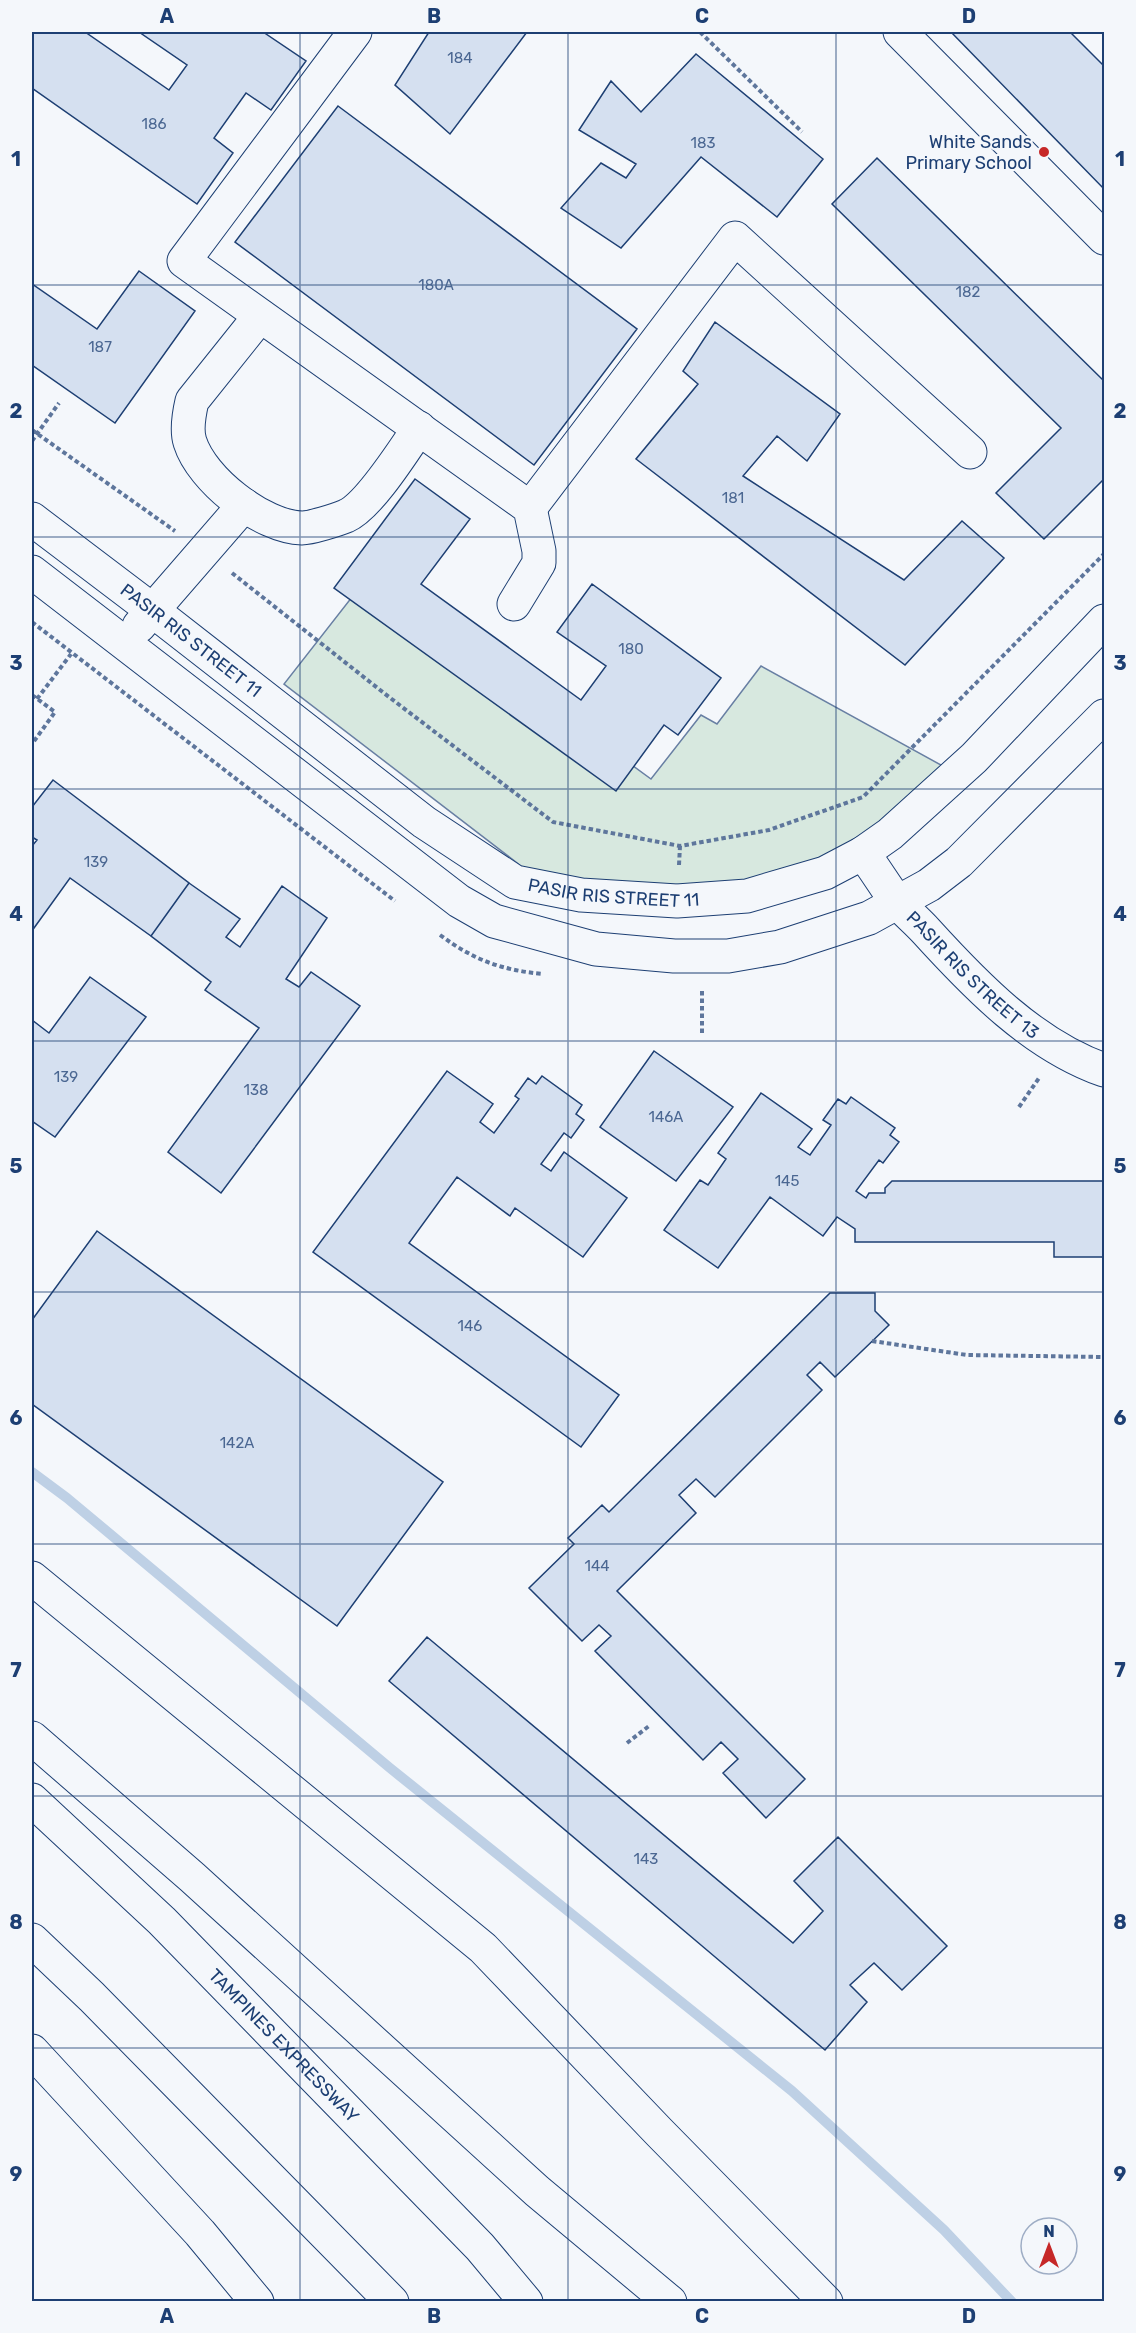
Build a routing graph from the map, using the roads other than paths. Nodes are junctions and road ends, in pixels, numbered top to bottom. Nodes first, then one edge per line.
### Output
1 (355, 32) edge
2 (900, 32) edge
3 (1104, 238) edge
4 (260, 316) junction
5 (419, 428) junction
6 (970, 452) dead end
7 (244, 505) junction
8 (530, 508) junction
9 (32, 519) edge
10 (32, 572) edge
11 (514, 604) dead end
12 (152, 610) junction
13 (1104, 621) edge
14 (125, 643) junction
15 (1104, 716) edge
16 (864, 853) junction
17 (898, 903) junction
18 (1104, 1070) edge
19 (32, 1578) edge
20 (32, 1738) edge
21 (32, 1800) edge
22 (32, 1940) edge
23 (32, 2051) edge
24 (257, 2301) edge
25 (392, 2301) edge
26 (526, 2301) edge
27 (670, 2301) edge
28 (826, 2301) edge

1 - 4 main road
2 - 3 main road
4 - 5 main road
4 - 7 main road
5 - 7 main road
5 - 8 main road
6 - 8 main road
7 - 12 main road
8 - 11 main road
9 - 12 main road, PASIR RIS STREET 11
10 - 14 main road
12 - 14 main road
12 - 16 main road, PASIR RIS STREET 11
13 - 16 main road, PASIR RIS STREET 11
14 - 17 main road
15 - 17 main road
16 - 17 main road, PASIR RIS STREET 13
17 - 18 main road, PASIR RIS STREET 13
19 - 28 main road
20 - 27 main road
21 - 26 main road, TAMPINES EXPRESSWAY
22 - 25 main road
23 - 24 main road

